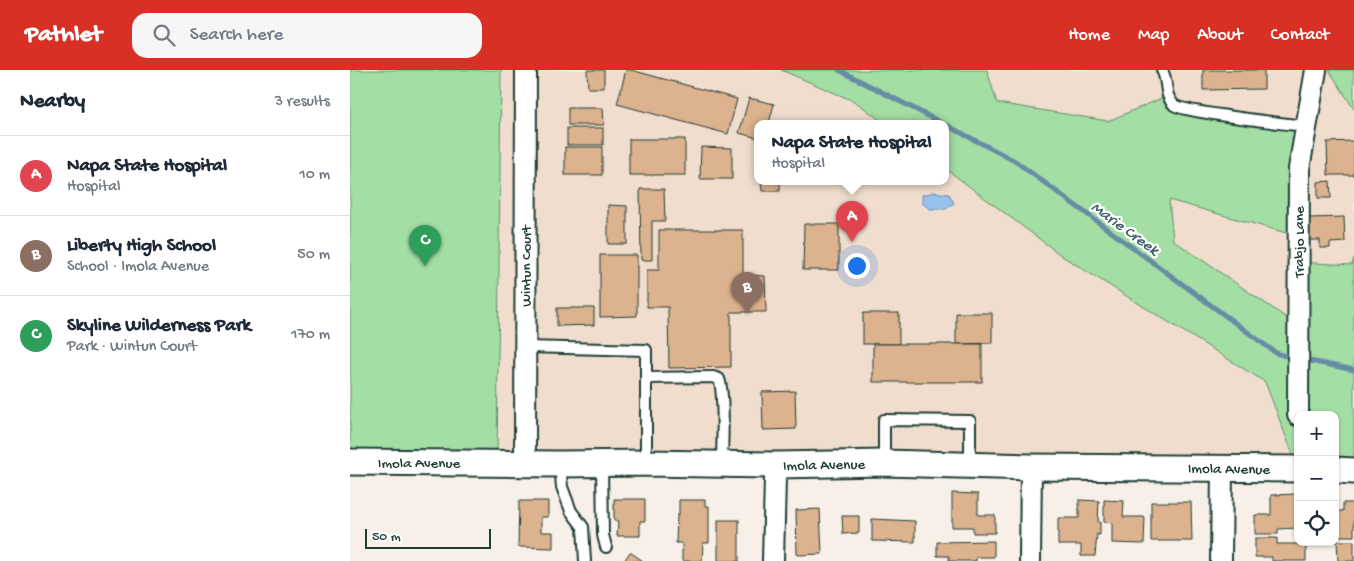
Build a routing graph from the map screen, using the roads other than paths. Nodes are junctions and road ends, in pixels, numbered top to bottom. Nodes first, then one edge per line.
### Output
1 (526, 70) edge
2 (1162, 70) edge
3 (1316, 70) edge
4 (1306, 126) junction
5 (525, 347) junction
6 (646, 378) junction
7 (1298, 411) edge
8 (350, 462) edge
9 (525, 463) junction
10 (646, 463) junction
11 (884, 463) junction
12 (560, 464) junction
13 (602, 464) junction
14 (722, 464) junction
15 (778, 465) junction
16 (970, 465) junction
17 (1031, 467) junction
18 (1222, 468) junction
19 (1294, 469) edge
20 (1339, 470) edge
21 (1354, 471) edge
22 (606, 547) dead end
23 (585, 561) edge
24 (773, 561) edge
25 (1030, 561) edge
26 (1221, 561) edge

1 - 5 street, Wintun Court
2 - 4 lane
3 - 4 street, Trabjo Lane
4 - 7 street, Trabjo Lane
5 - 6 lane
5 - 9 street, Wintun Court
6 - 10 lane
6 - 14 lane
8 - 9 street, Imola Avenue
9 - 12 street, Imola Avenue
10 - 13 street, Imola Avenue
10 - 14 street, Imola Avenue
11 - 15 street, Imola Avenue
11 - 16 street, Imola Avenue
11 - 16 lane
12 - 13 street, Imola Avenue
12 - 23 lane
13 - 22 lane
14 - 15 street, Imola Avenue
15 - 24 street
16 - 17 street, Imola Avenue
17 - 18 street, Imola Avenue
17 - 25 street
18 - 19 street, Imola Avenue
18 - 26 street
20 - 21 street

